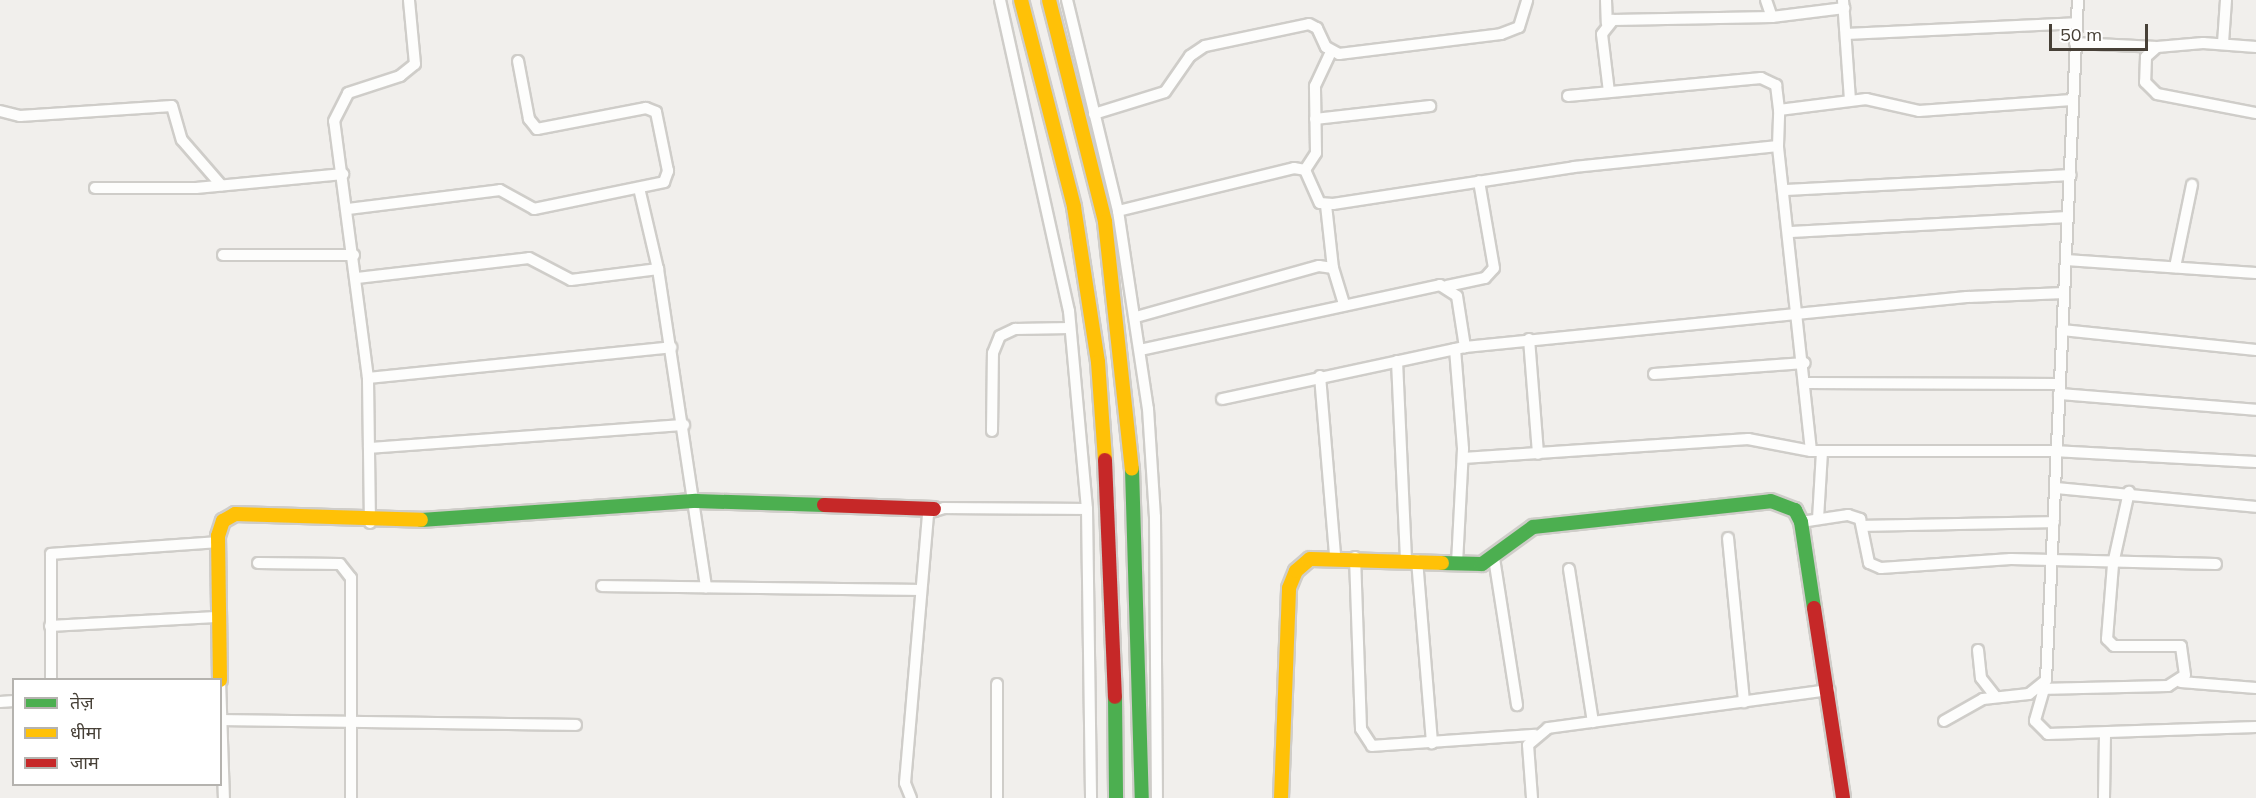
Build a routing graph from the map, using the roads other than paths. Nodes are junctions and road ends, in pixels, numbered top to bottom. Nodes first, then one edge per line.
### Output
1 (409, 0) edge
2 (1000, 0) edge
3 (1021, 0) edge
4 (1049, 0) edge
5 (1067, 0) edge
6 (1527, 0) edge
7 (1606, 0) edge
8 (1766, 0) edge
9 (2078, 0) edge
10 (2226, 0) edge
11 (1843, 4) edge
12 (1772, 17) junction
13 (1607, 23) junction
14 (2076, 23) junction
15 (1846, 34) junction
16 (2075, 43) junction
17 (2223, 43) junction
18 (2157, 47) junction
19 (2256, 47) edge
20 (1331, 52) junction
21 (518, 61) dead end
22 (1609, 92) junction
23 (1568, 96) dead end
24 (1850, 100) junction
25 (2072, 100) junction
26 (1430, 106) dead end
27 (1779, 110) junction
28 (0, 111) edge
29 (2256, 113) edge
30 (1094, 114) junction
31 (1315, 118) junction
32 (1778, 146) junction
33 (1305, 170) junction
34 (343, 174) junction
35 (2071, 175) junction
36 (1479, 181) junction
37 (221, 185) junction
38 (2192, 185) dead end
39 (639, 188) junction
40 (94, 189) dead end
41 (1786, 190) junction
42 (1326, 204) junction
43 (348, 209) junction
44 (1118, 211) junction
45 (2068, 217) junction
46 (1791, 232) junction
47 (223, 255) dead end
48 (354, 255) junction
49 (2066, 260) junction
50 (2175, 267) junction
51 (1333, 268) junction
52 (658, 269) junction
53 (2256, 273) edge
54 (357, 278) junction
55 (1447, 286) junction
56 (2064, 293) junction
57 (1344, 305) junction
58 (1800, 314) junction
59 (1136, 317) junction
60 (1070, 328) junction
61 (2062, 330) junction
62 (1529, 339) junction
63 (671, 347) junction
64 (1460, 348) junction
65 (1140, 350) junction
66 (2256, 350) edge
67 (1396, 361) junction
68 (1805, 363) junction
69 (1654, 374) dead end
70 (1320, 376) junction
71 (368, 378) junction
72 (1807, 383) junction
73 (2059, 389) junction
74 (1222, 399) dead end
75 (2256, 410) edge
76 (684, 425) junction
77 (992, 431) dead end
78 (369, 448) junction
79 (1817, 451) junction
80 (2053, 451) junction
81 (1538, 454) junction
82 (1463, 458) junction
83 (2256, 462) edge
84 (2056, 488) junction
85 (2129, 492) junction
86 (696, 501) junction
87 (2256, 507) edge
88 (934, 508) junction
89 (1087, 509) junction
90 (1818, 519) junction
91 (370, 522) junction
92 (1802, 522) junction
93 (2054, 522) junction
94 (1863, 526) junction
95 (1728, 538) dead end
96 (218, 542) junction
97 (1335, 556) junction
98 (1355, 557) junction
99 (1494, 558) junction
100 (2052, 559) junction
101 (1412, 560) junction
102 (258, 563) dead end
103 (1457, 563) junction
104 (2114, 564) junction
105 (2216, 564) dead end
106 (1569, 569) dead end
107 (602, 586) dead end
108 (706, 587) junction
109 (919, 590) junction
110 (216, 617) junction
111 (50, 626) junction
112 (1978, 650) dead end
113 (51, 678) edge
114 (220, 678) edge
115 (2181, 682) junction
116 (997, 684) dead end
117 (2256, 688) edge
118 (2042, 689) junction
119 (1829, 690) junction
120 (1996, 697) junction
121 (222, 699) edge
122 (1744, 702) junction
123 (1517, 705) dead end
124 (224, 720) junction
125 (351, 720) junction
126 (1944, 721) dead end
127 (1593, 722) junction
128 (576, 725) dead end
129 (2256, 727) edge
130 (1535, 735) junction
131 (2105, 735) junction
132 (1432, 743) junction
133 (224, 798) edge
134 (351, 798) edge
135 (911, 798) edge
136 (997, 798) edge
137 (1091, 798) edge
138 (1116, 798) edge
139 (1142, 798) edge
140 (1157, 798) edge
141 (1281, 798) edge
142 (1532, 798) edge
143 (1843, 798) edge
144 (2104, 798) edge

1 - 34 street
2 - 60 street
3 - 138 main road
4 - 139 main road
5 - 30 street
6 - 20 street
7 - 13 street
8 - 12 street
9 - 14 street
10 - 17 street
11 - 12 street
11 - 15 street
12 - 13 street
13 - 22 street
14 - 15 street
14 - 16 street
15 - 24 street
16 - 18 street
16 - 25 street
17 - 18 street
17 - 19 street
18 - 29 street
20 - 30 street
20 - 31 street
21 - 39 street
22 - 23 street
22 - 27 street
24 - 25 street
24 - 27 street
25 - 35 street
26 - 31 street
27 - 32 street
28 - 37 street
30 - 44 street
31 - 33 street
32 - 36 street
32 - 41 street
33 - 42 street
33 - 44 street
34 - 37 street
34 - 43 street
35 - 41 street
35 - 45 street
36 - 42 street
36 - 55 street
37 - 40 street
38 - 50 street
39 - 43 street
39 - 52 street
41 - 46 street
42 - 51 street
43 - 48 street
44 - 59 street
45 - 46 street
45 - 49 street
46 - 58 street
47 - 48 street
48 - 54 street
49 - 50 street
49 - 56 street
50 - 53 street
51 - 57 street
51 - 59 street
52 - 54 street
52 - 63 street
54 - 71 street
55 - 57 street
55 - 64 street
56 - 58 street
56 - 61 street
57 - 65 street
58 - 62 street
58 - 68 street
59 - 65 street
60 - 77 street
60 - 89 street
61 - 66 street
61 - 73 street
62 - 64 street
62 - 81 street
63 - 71 street
63 - 76 street
64 - 67 street
64 - 82 street
65 - 140 street
67 - 70 street
67 - 101 street
68 - 69 street
68 - 72 street
70 - 74 street
70 - 97 street
71 - 78 street
72 - 73 street
72 - 79 street
73 - 75 street
73 - 80 street
76 - 78 street
76 - 86 street
78 - 91 street
79 - 80 street
79 - 81 street
79 - 90 street
80 - 83 street
80 - 84 street
81 - 82 street
82 - 103 street
84 - 85 street
84 - 93 street
85 - 87 street
85 - 104 street
86 - 88 main road
86 - 91 main road
86 - 108 street
88 - 89 street
88 - 109 street
89 - 137 street
90 - 92 street
90 - 94 street
91 - 96 main road
92 - 99 main road
92 - 119 main road
93 - 94 street
93 - 100 street
94 - 100 street
95 - 122 street
96 - 110 main road
96 - 111 street
97 - 98 main road
97 - 141 main road
98 - 101 main road
98 - 132 street
99 - 103 main road
99 - 123 street
100 - 104 street
100 - 118 street
101 - 103 main road
101 - 132 street
102 - 125 street
104 - 105 street
104 - 115 street
106 - 127 street
107 - 108 street
108 - 109 street
109 - 135 street
110 - 111 street
110 - 114 main road
111 - 113 street
112 - 120 street
115 - 117 street
115 - 118 street
116 - 136 street
118 - 120 street
118 - 131 street
119 - 122 street
119 - 143 main road
120 - 126 street
121 - 124 street
122 - 127 street
124 - 125 street
124 - 133 street
125 - 128 street
125 - 134 street
127 - 130 street
129 - 131 street
130 - 132 street
130 - 142 street
131 - 144 street

